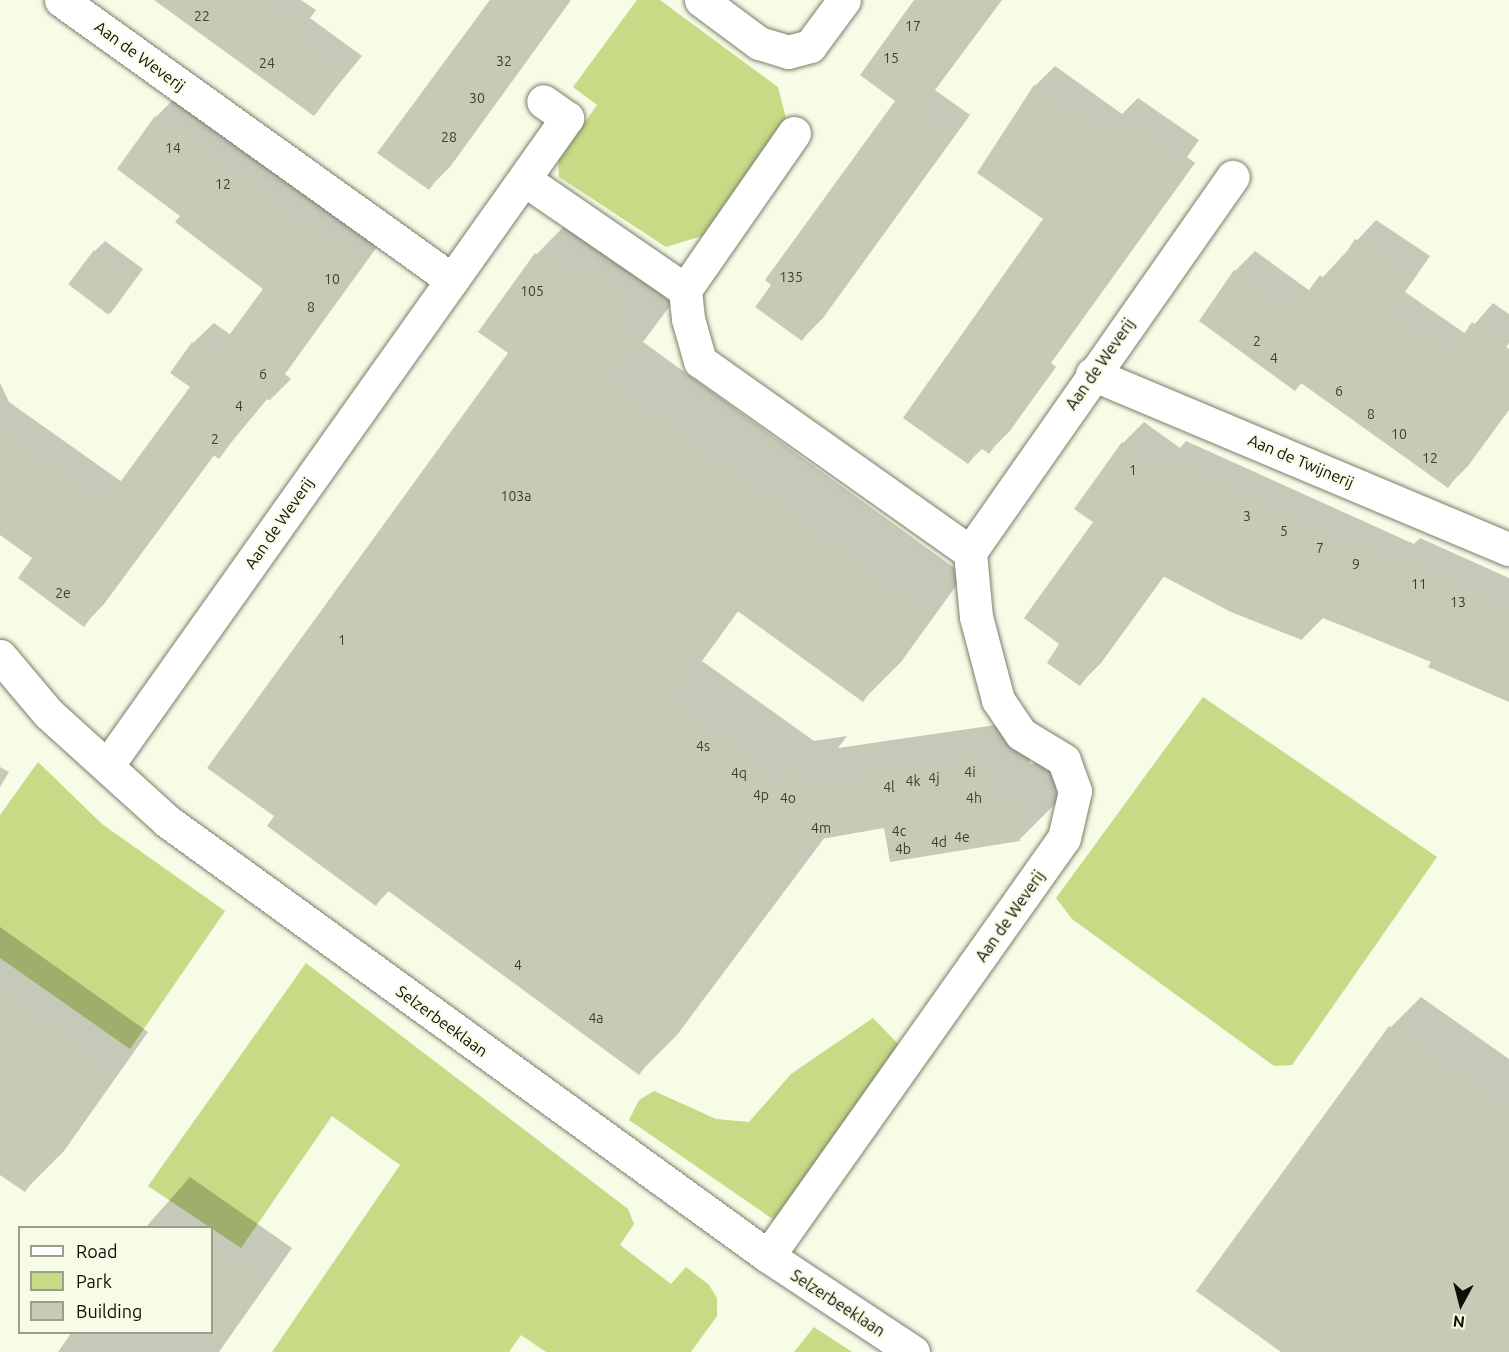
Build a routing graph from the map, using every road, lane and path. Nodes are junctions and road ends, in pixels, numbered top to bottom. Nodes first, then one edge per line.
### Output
1 (61, 0) edge
2 (700, 0) edge
3 (844, 0) edge
4 (543, 100) dead end
5 (794, 133) dead end
6 (1233, 177) dead end
7 (525, 180) junction
8 (452, 280) junction
9 (685, 290) junction
10 (1092, 374) junction
11 (1509, 549) edge
12 (970, 552) junction
13 (0, 656) edge
14 (107, 766) junction
15 (768, 1256) junction
16 (913, 1352) edge

1 - 8 street, Aan de Weverij
2 - 3 street
4 - 7 street, Aan de Weverij
5 - 9 street
6 - 10 street, Aan de Weverij
7 - 8 street, Aan de Weverij
7 - 9 street
8 - 14 street, Aan de Weverij
9 - 12 street
10 - 11 street, Aan de Twijnerij
10 - 12 street, Aan de Weverij
12 - 15 street, Aan de Weverij
13 - 14 street, Selzerbeeklaan
14 - 15 street, Selzerbeeklaan
15 - 16 street, Selzerbeeklaan

